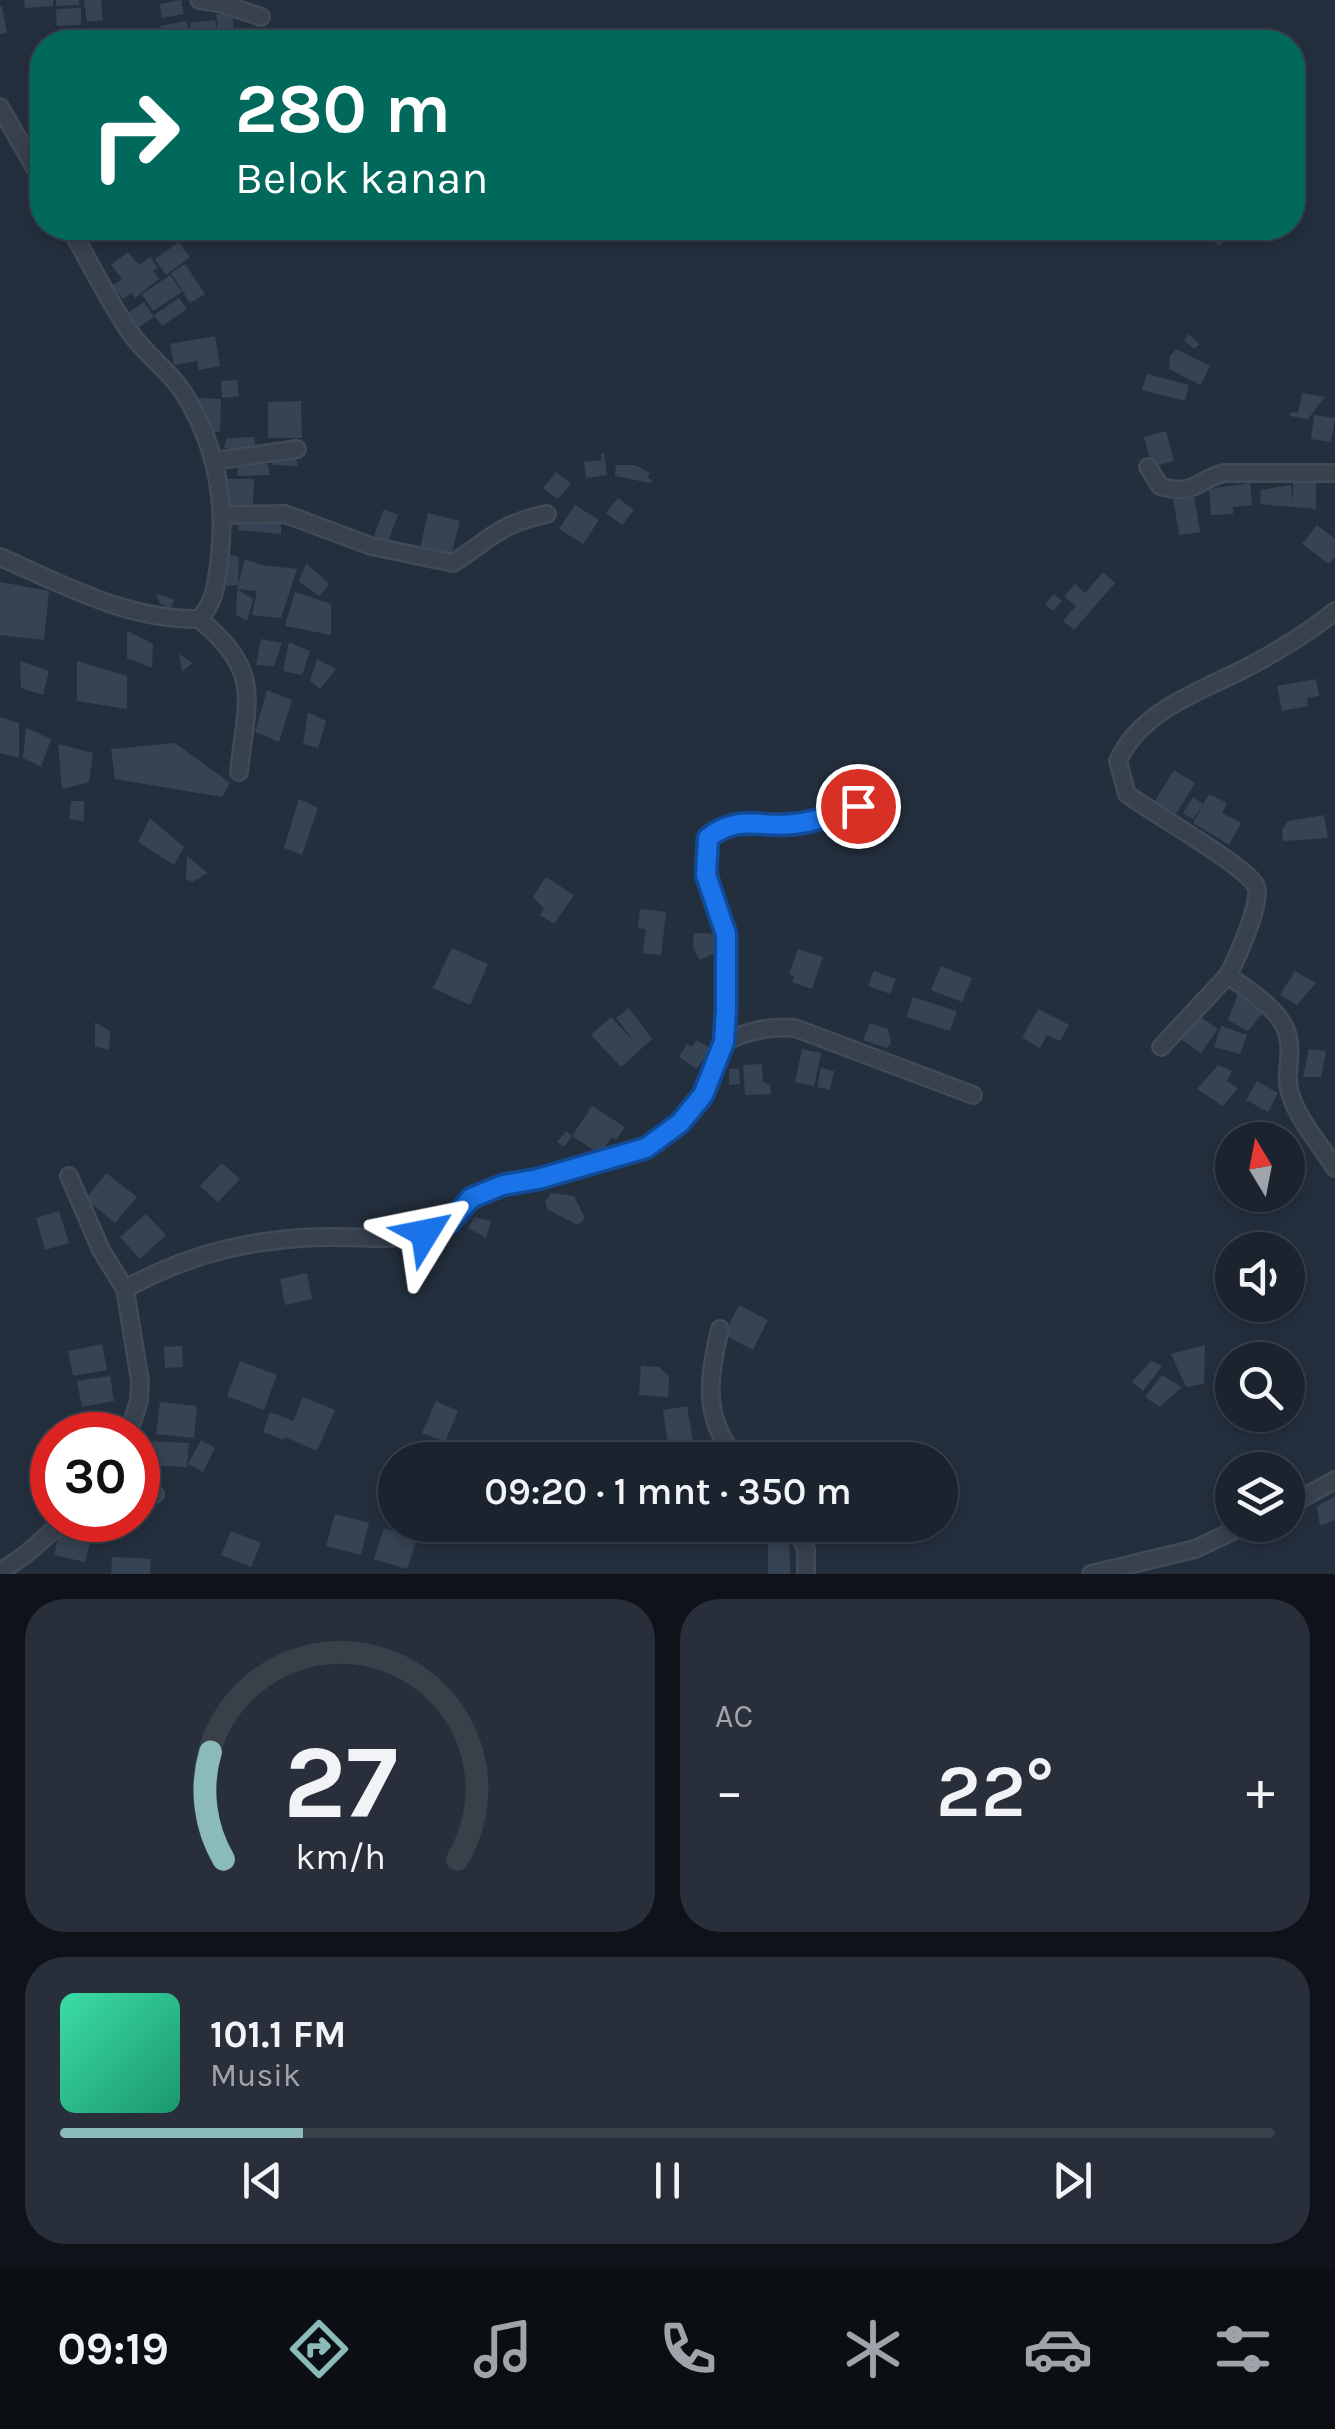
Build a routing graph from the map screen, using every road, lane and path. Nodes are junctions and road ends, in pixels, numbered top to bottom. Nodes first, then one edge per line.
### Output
1 (199, 0) edge
2 (261, 17) dead end
3 (0, 108) edge
4 (30, 159) edge
5 (77, 240) edge
6 (297, 449) dead end
7 (213, 460) junction
8 (1148, 467) dead end
9 (1335, 473) edge
10 (547, 514) dead end
11 (224, 515) junction
12 (0, 557) edge
13 (1335, 612) edge
14 (199, 619) junction
15 (238, 772) dead end
16 (858, 806) dead end
17 (1228, 975) junction
18 (724, 1042) junction
19 (1161, 1047) dead end
20 (972, 1095) dead end
21 (1335, 1168) edge
22 (69, 1176) dead end
23 (125, 1289) junction
24 (720, 1329) dead end
25 (135, 1412) edge
26 (723, 1442) edge
27 (1335, 1480) edge
28 (1305, 1497) edge
29 (1215, 1539) edge
30 (41, 1542) edge
31 (802, 1542) edge
32 (0, 1572) edge
33 (806, 1574) edge
34 (1091, 1574) edge

1 - 2 street
3 - 4 street
5 - 7 street
6 - 7 street
7 - 11 street
8 - 9 street
10 - 11 street
11 - 14 street
12 - 14 street
13 - 17 street
14 - 15 street
16 - 18 street
17 - 19 street
17 - 21 street
18 - 20 street
18 - 23 street
22 - 23 street
23 - 25 street
24 - 26 street
27 - 28 street
29 - 34 street
30 - 32 street
31 - 33 street

